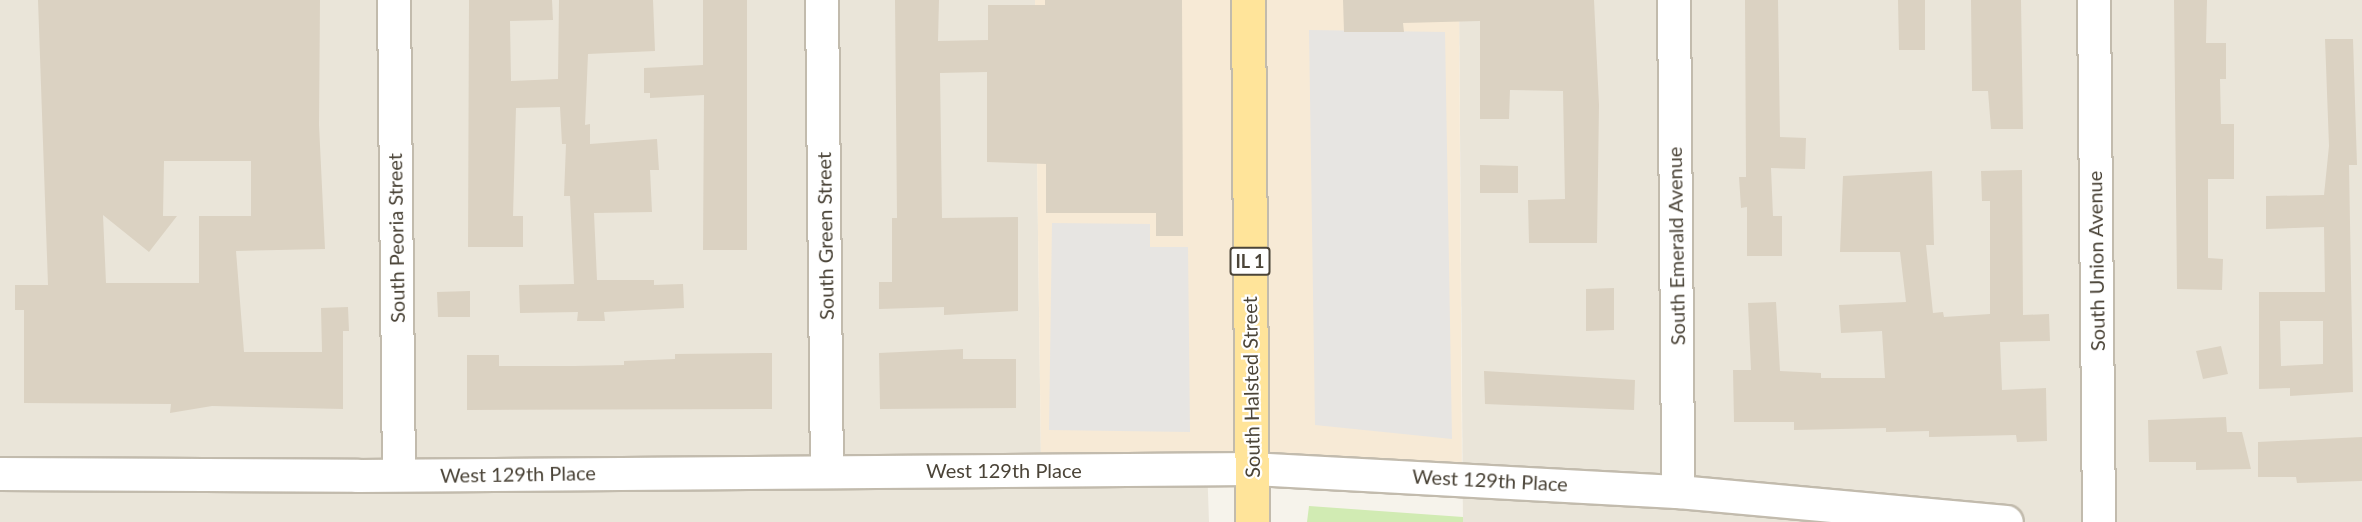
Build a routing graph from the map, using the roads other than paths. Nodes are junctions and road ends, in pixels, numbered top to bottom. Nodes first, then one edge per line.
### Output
1 (394, 0) edge
2 (822, 0) edge
3 (1248, 0) edge
4 (1674, 0) edge
5 (2094, 0) edge
6 (1252, 469) junction
7 (827, 471) junction
8 (0, 474) edge
9 (399, 475) junction
10 (1678, 492) junction
11 (1252, 522) edge
12 (2007, 522) edge
13 (2099, 522) edge

1 - 9 street, South Peoria Street
2 - 7 street, South Green Street
3 - 6 main road, South Halsted Street / IL 1
4 - 10 street, South Emerald Avenue
5 - 13 street, South Union Avenue
6 - 7 street, West 129th Place
6 - 10 street, West 129th Place
6 - 11 main road, South Halsted Street / IL 1
7 - 9 street, West 129th Place
8 - 9 street, West 129th Place
10 - 12 street, West 129th Place

